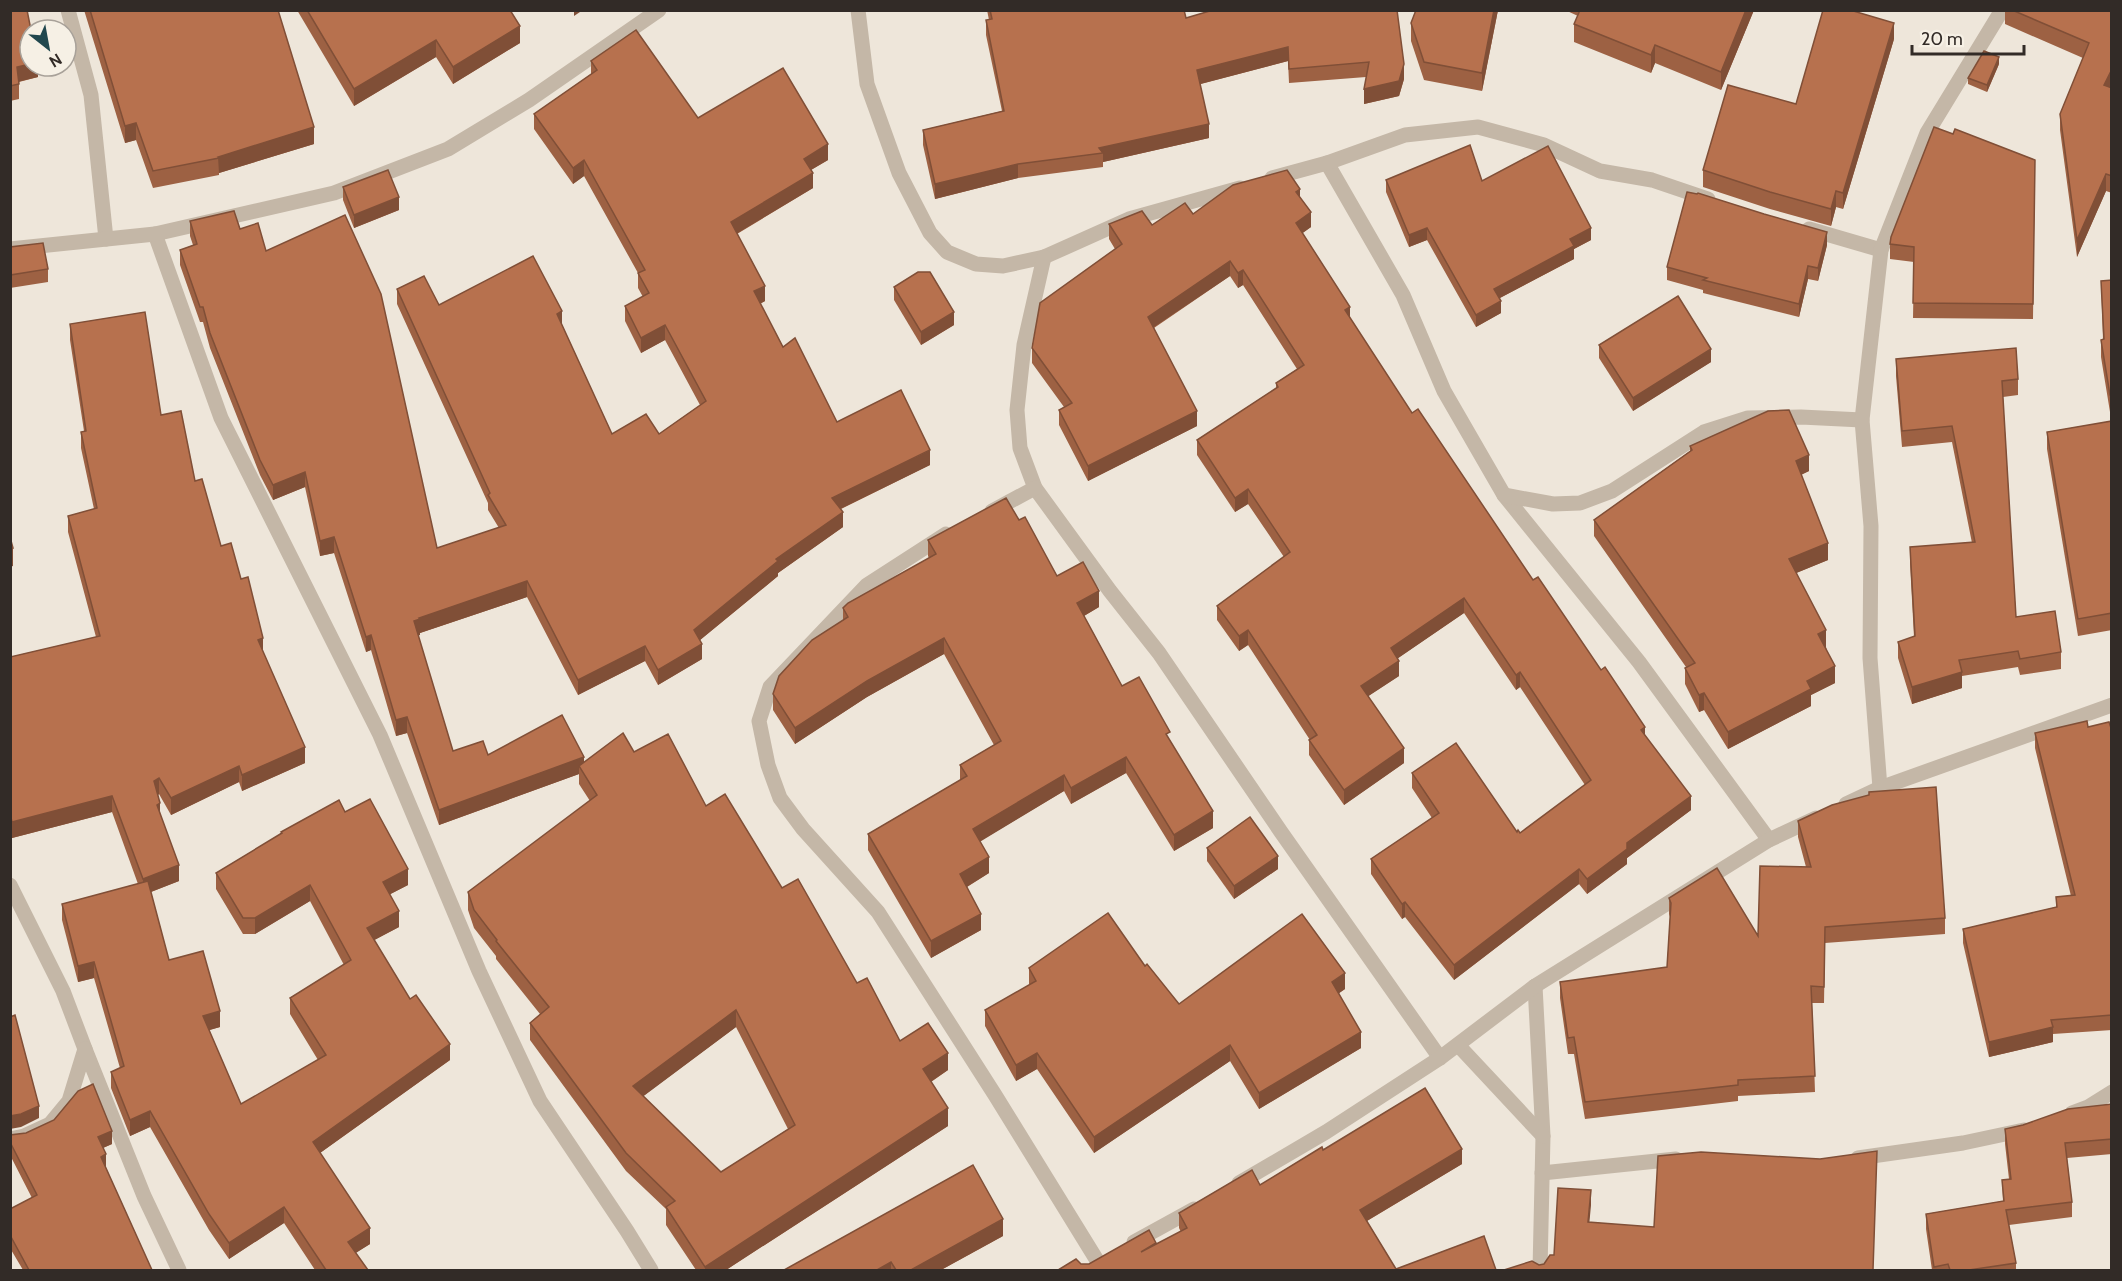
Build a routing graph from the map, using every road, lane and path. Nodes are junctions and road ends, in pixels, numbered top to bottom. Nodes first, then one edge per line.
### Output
1 (68, 10) edge
2 (659, 10) edge
3 (858, 10) edge
4 (2002, 10) edge
5 (1327, 163) junction
6 (1725, 204) edge
7 (1790, 224) edge
8 (154, 234) junction
9 (106, 239) junction
10 (10, 249) edge
11 (1881, 250) junction
12 (1044, 257) junction
13 (1862, 420) junction
14 (1035, 488) junction
15 (1504, 495) junction
16 (984, 515) edge
17 (963, 526) edge
18 (2112, 705) edge
19 (1880, 788) junction
20 (1769, 840) junction
21 (10, 885) edge
22 (1535, 986) junction
23 (1458, 1045) junction
24 (85, 1049) junction
25 (1440, 1058) junction
26 (2112, 1092) edge
27 (2059, 1118) edge
28 (2040, 1124) edge
29 (1543, 1136) junction
30 (10, 1139) edge
31 (1689, 1158) edge
32 (1842, 1161) edge
33 (1542, 1173) junction
34 (1225, 1191) edge
35 (1205, 1203) edge
36 (1108, 1257) junction
37 (179, 1270) edge
38 (651, 1270) edge
39 (1085, 1270) edge
40 (1540, 1270) edge

1 - 9 street
2 - 8 street
3 - 12 street
4 - 11 street
5 - 6 street
5 - 12 street
5 - 15 street
7 - 11 street
8 - 9 street
8 - 38 street
9 - 10 street
11 - 13 street
12 - 14 street
13 - 15 street
13 - 19 street
14 - 16 street
14 - 25 street
15 - 20 street
17 - 36 street
18 - 19 street
19 - 20 street
20 - 22 street
21 - 24 street
22 - 23 street
22 - 29 street
23 - 25 street
23 - 29 street
24 - 30 street
24 - 37 street
25 - 34 street
26 - 27 street
28 - 32 street
29 - 33 street
31 - 33 street
33 - 40 street
35 - 36 street
36 - 39 street

